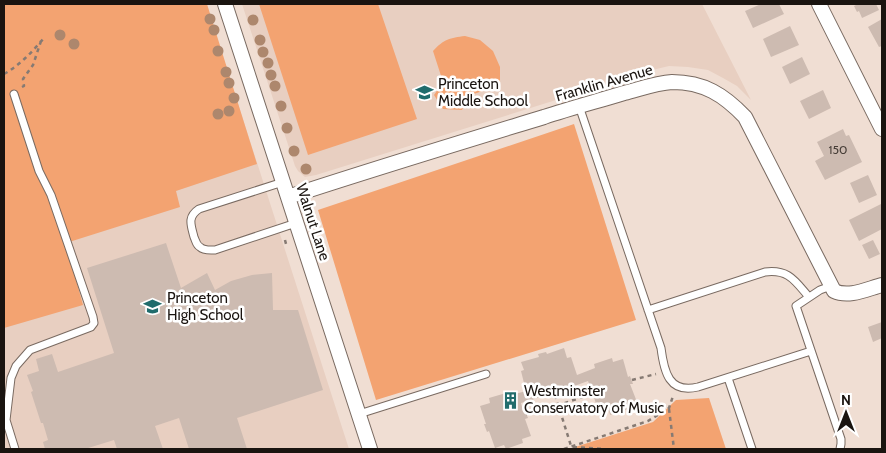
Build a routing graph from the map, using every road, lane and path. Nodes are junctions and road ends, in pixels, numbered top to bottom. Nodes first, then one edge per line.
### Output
1 (225, 4) edge
2 (819, 4) edge
3 (44, 38) dead end
4 (41, 41) junction
5 (4, 74) edge
6 (14, 94) joint
7 (579, 106) junction
8 (882, 129) edge
9 (283, 182) junction
10 (288, 197) junction
11 (296, 223) junction
12 (882, 285) edge
13 (831, 286) junction
14 (809, 297) junction
15 (648, 310) junction
16 (811, 351) junction
17 (656, 373) dead end
18 (486, 374) dead end
19 (728, 378) junction
20 (632, 380) dead end
21 (591, 394) dead end
22 (555, 395) dead end
23 (673, 396) dead end
24 (559, 405) junction
25 (669, 408) junction
26 (359, 414) junction
27 (526, 414) dead end
28 (572, 448) edge
29 (15, 449) edge
30 (370, 449) edge
31 (564, 449) edge
32 (604, 449) edge
33 (674, 449) edge
34 (752, 449) edge
35 (840, 449) edge

1 - 9 street, Walnut Lane
2 - 8 street
3 - 4 path
4 - 5 path
4 - 6 path
6 - 29 lane
7 - 10 street, Franklin Avenue
7 - 13 street, Franklin Avenue
7 - 15 lane
9 - 10 street, Walnut Lane
9 - 11 lane
10 - 11 street, Walnut Lane
11 - 26 street, Walnut Lane
12 - 13 street
13 - 14 lane
14 - 15 lane
14 - 16 lane
15 - 19 lane
16 - 19 lane
16 - 35 lane
17 - 20 path
18 - 26 lane
19 - 34 lane
21 - 24 path
22 - 24 path
23 - 25 path
24 - 27 path
24 - 28 path
25 - 28 path
25 - 33 path
26 - 30 street, Walnut Lane
28 - 31 path
28 - 32 path

